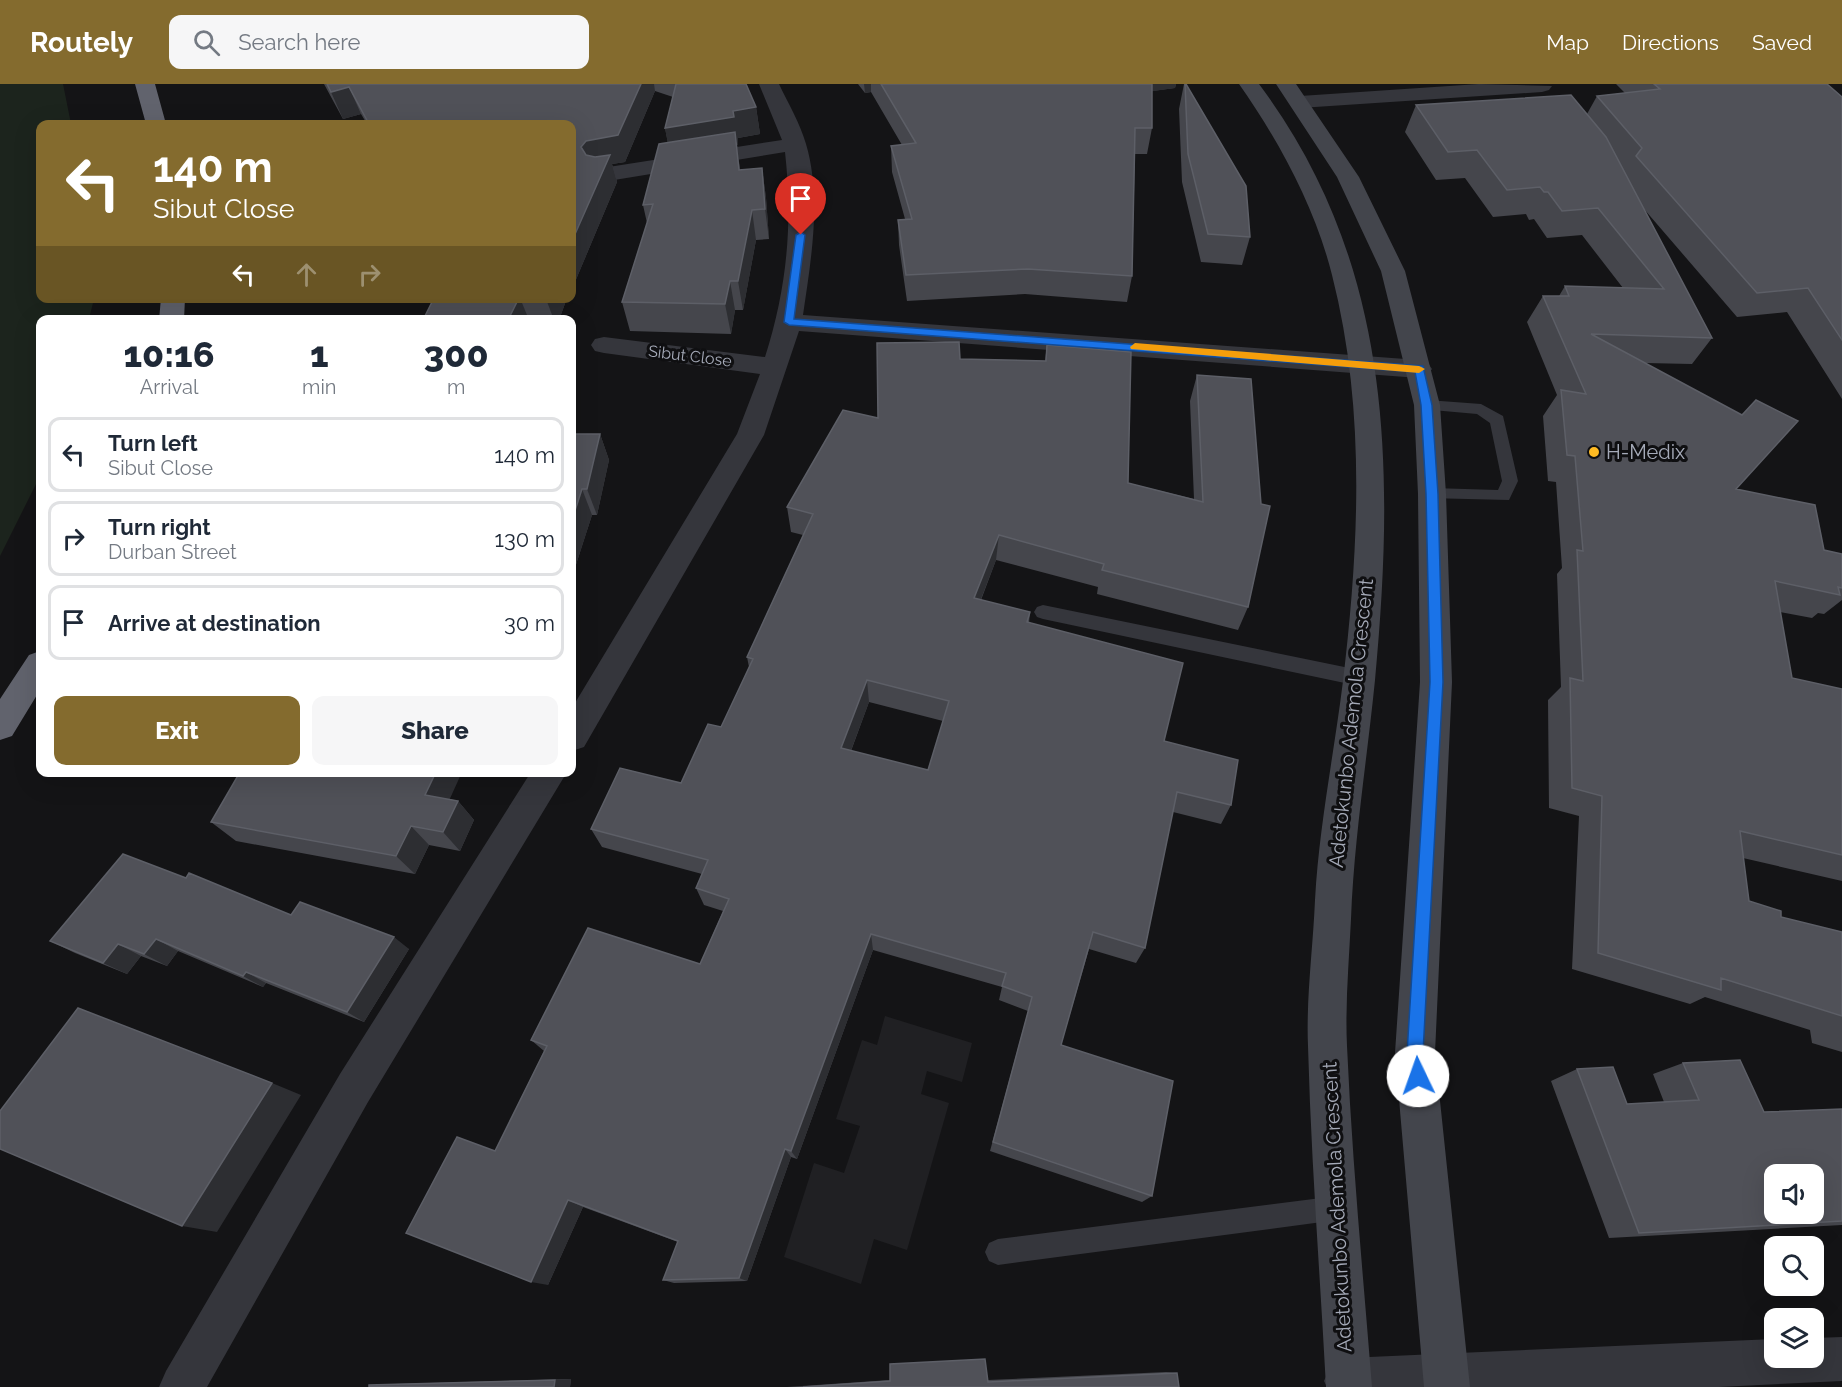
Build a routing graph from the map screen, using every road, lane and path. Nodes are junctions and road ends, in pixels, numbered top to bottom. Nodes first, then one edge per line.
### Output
1 (145, 84) edge
2 (769, 84) edge
3 (1249, 84) edge
4 (1541, 85) edge
5 (1293, 93) edge
6 (1556, 104) edge
7 (155, 120) edge
8 (795, 144) junction
9 (602, 175) edge
10 (789, 322) junction
11 (604, 345) dead end
12 (1363, 363) junction
13 (775, 367) junction
14 (1419, 369) junction
15 (1427, 405) junction
16 (1432, 494) junction
17 (1042, 612) dead end
18 (36, 670) edge
19 (1359, 678) junction
20 (0, 726) edge
21 (576, 730) edge
22 (547, 777) edge
23 (1337, 1208) junction
24 (998, 1252) dead end
25 (1842, 1359) edge
26 (1445, 1382) edge
27 (1348, 1384) edge
28 (182, 1387) edge

1 - 7 highway
2 - 8 street
3 - 12 main road, Adetokunbo Ademola Crescent
4 - 5 street
4 - 6 street
5 - 14 main road
8 - 9 street
8 - 10 street
10 - 12 street
10 - 13 street
11 - 13 street, Sibut Close
12 - 14 street
12 - 19 main road, Adetokunbo Ademola Crescent
13 - 21 street
14 - 15 main road
15 - 16 main road
15 - 16 lane
16 - 26 main road
17 - 19 lane
18 - 20 highway
19 - 23 main road, Adetokunbo Ademola Crescent
22 - 28 street
23 - 24 lane
23 - 27 main road, Adetokunbo Ademola Crescent
25 - 26 street
26 - 27 street

